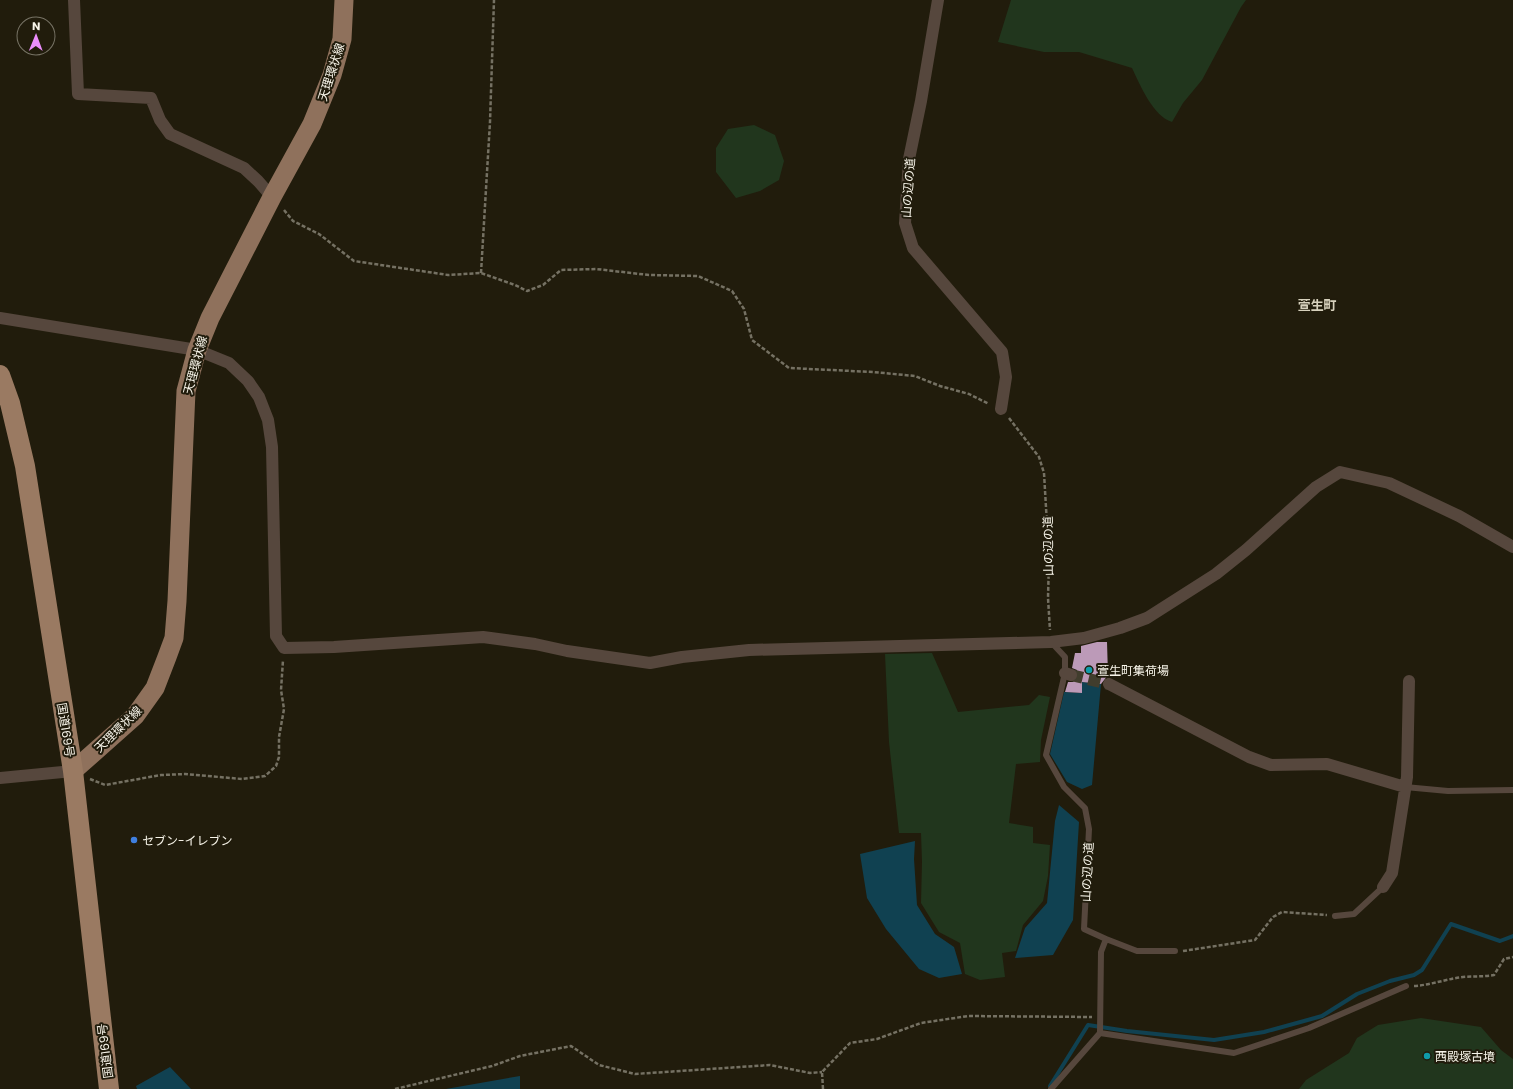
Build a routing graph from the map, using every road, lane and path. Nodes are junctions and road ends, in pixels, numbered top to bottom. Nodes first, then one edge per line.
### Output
1 (74, 0) edge
2 (344, 0) edge
3 (494, 0) edge
4 (938, 0) edge
5 (272, 196) junction
6 (480, 273) junction
7 (0, 318) edge
8 (197, 350) junction
9 (0, 375) edge
10 (1001, 409) junction
11 (1513, 547) edge
12 (1051, 642) junction
13 (284, 648) junction
14 (1409, 681) dead end
15 (1110, 684) tunnel mouth
16 (73, 771) junction
17 (0, 778) edge
18 (1405, 788) junction
19 (1513, 790) edge
20 (1383, 887) joint
21 (1335, 916) joint
22 (1106, 939) junction
23 (1175, 951) joint
24 (1513, 957) edge
25 (1406, 986) joint
26 (1100, 1017) junction
27 (1100, 1032) junction
28 (822, 1072) junction
29 (109, 1089) edge
30 (395, 1089) edge
31 (823, 1089) edge
32 (1051, 1089) edge

1 - 5 street
2 - 5 main road, 天理環状線
3 - 6 path
4 - 10 street, 山の辺の道
5 - 6 path
5 - 8 main road, 天理環状線
6 - 10 path
7 - 8 street
8 - 13 street
8 - 16 main road, 天理環状線
9 - 16 highway, 国道169号
10 - 12 path, 山の辺の道
11 - 12 street
12 - 13 street
12 - 22 lane, 山の辺の道
13 - 16 path
14 - 18 street
15 - 18 street
16 - 17 street
16 - 29 highway, 国道169号
18 - 19 lane
18 - 20 street
20 - 21 lane
21 - 23 path
22 - 23 lane
22 - 26 lane
24 - 25 path
25 - 27 lane
26 - 27 lane
26 - 28 path
27 - 32 lane
28 - 30 path
28 - 31 path

